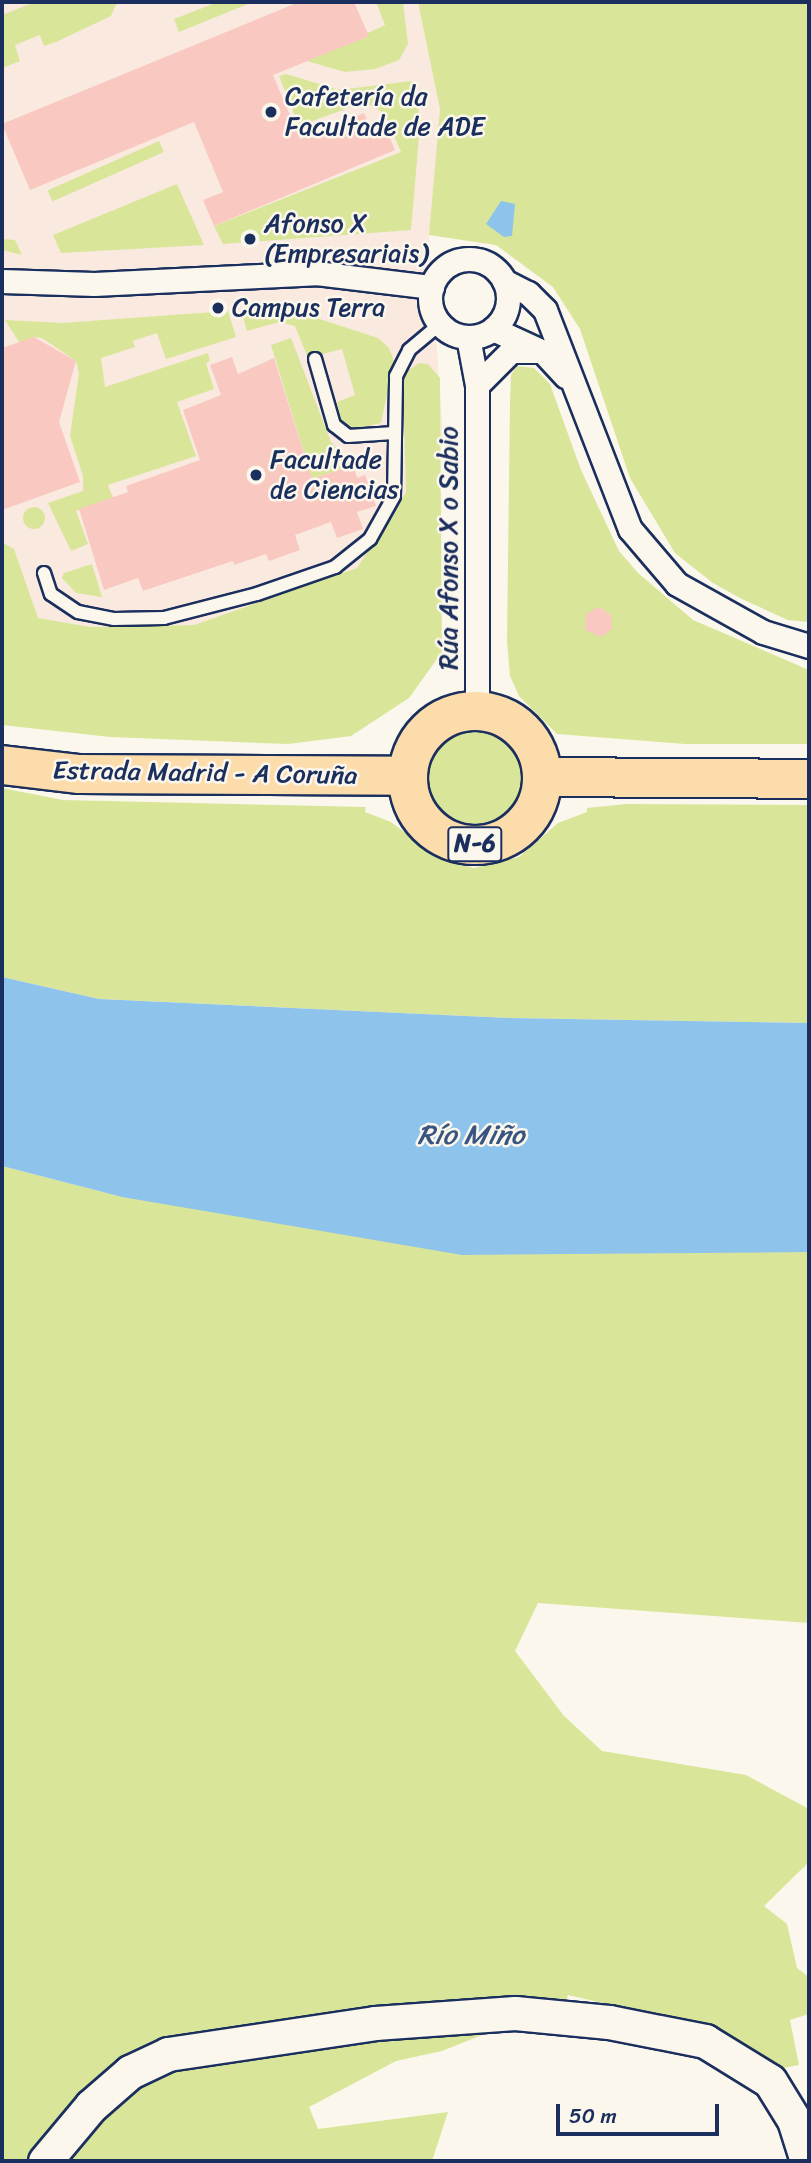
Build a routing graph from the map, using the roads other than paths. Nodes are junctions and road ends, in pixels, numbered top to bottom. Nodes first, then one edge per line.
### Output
1 (2, 281) edge
2 (504, 281) junction
3 (432, 287) junction
4 (440, 324) junction
5 (493, 329) junction
6 (468, 337) junction
7 (544, 352) junction
8 (315, 359) dead end
9 (477, 385) junction
10 (574, 386) junction
11 (394, 433) junction
12 (44, 573) dead end
13 (809, 646) edge
14 (477, 711) junction
15 (2, 765) edge
16 (408, 776) junction
17 (542, 777) junction
18 (809, 779) edge
19 (45, 2161) edge
20 (807, 2161) edge

1 - 3 street
2 - 3 street
2 - 5 street
2 - 10 street
3 - 4 street
4 - 6 street
4 - 11 lane
5 - 6 street
5 - 7 street
6 - 9 street, Rúa Afonso X o Sabio
7 - 9 street
7 - 10 street
8 - 11 lane
9 - 14 street, Rúa Afonso X o Sabio
10 - 13 street
11 - 12 lane
14 - 16 highway
14 - 17 highway
15 - 16 highway, Estrada Madrid - A Coruña
16 - 17 highway, N-6
17 - 18 highway
19 - 20 street

